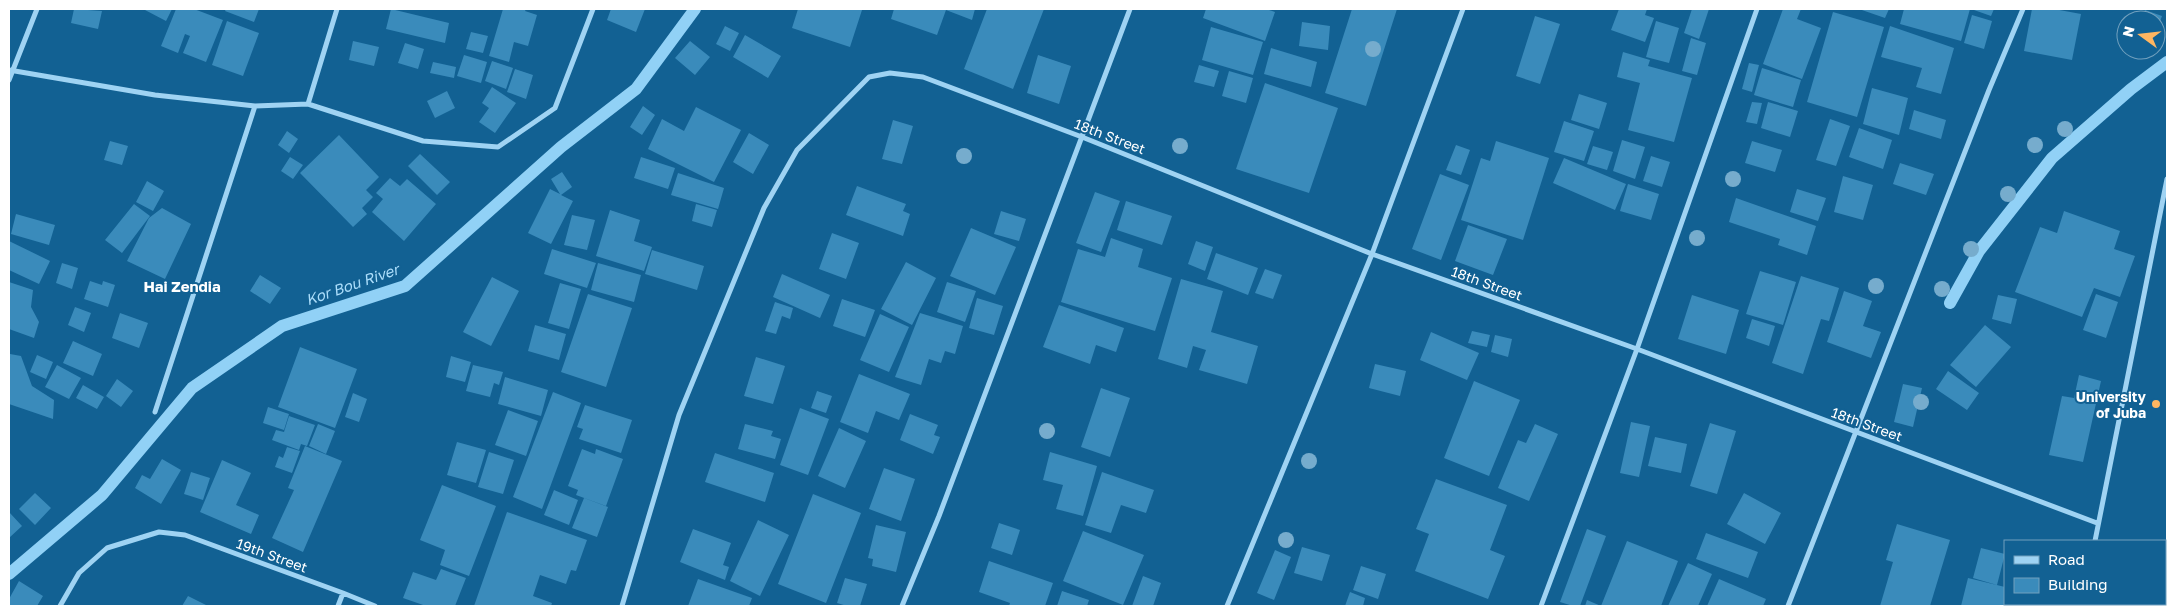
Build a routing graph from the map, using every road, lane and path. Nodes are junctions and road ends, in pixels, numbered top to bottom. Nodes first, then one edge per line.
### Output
1 (37, 9) edge
2 (337, 9) edge
3 (593, 9) edge
4 (1130, 9) edge
5 (1463, 9) edge
6 (1758, 9) edge
7 (2023, 9) edge
8 (10, 71) edge
9 (9, 80) edge
10 (308, 104) junction
11 (255, 106) junction
12 (1082, 137) junction
13 (2167, 179) edge
14 (1372, 254) junction
15 (1637, 349) junction
16 (155, 412) dead end
17 (1856, 432) junction
18 (2097, 522) junction
19 (2094, 540) edge
20 (343, 593) junction
21 (60, 606) edge
22 (338, 606) edge
23 (375, 606) edge
24 (622, 606) edge
25 (902, 606) edge
26 (1227, 606) edge
27 (1541, 606) edge
28 (1788, 606) edge

1 - 8 street
2 - 10 street
3 - 10 street
4 - 12 street
5 - 14 street
6 - 15 street
7 - 17 street
8 - 9 street
8 - 11 street
10 - 11 street
11 - 16 street
12 - 14 street, 18th Street
12 - 24 street, 18th Street
12 - 25 street
13 - 18 street
14 - 15 street, 18th Street
14 - 26 street
15 - 17 street, 18th Street
15 - 27 street
17 - 18 street, 18th Street
17 - 28 street
18 - 19 street
20 - 21 street, 19th Street
20 - 22 street
20 - 23 street, 19th Street

